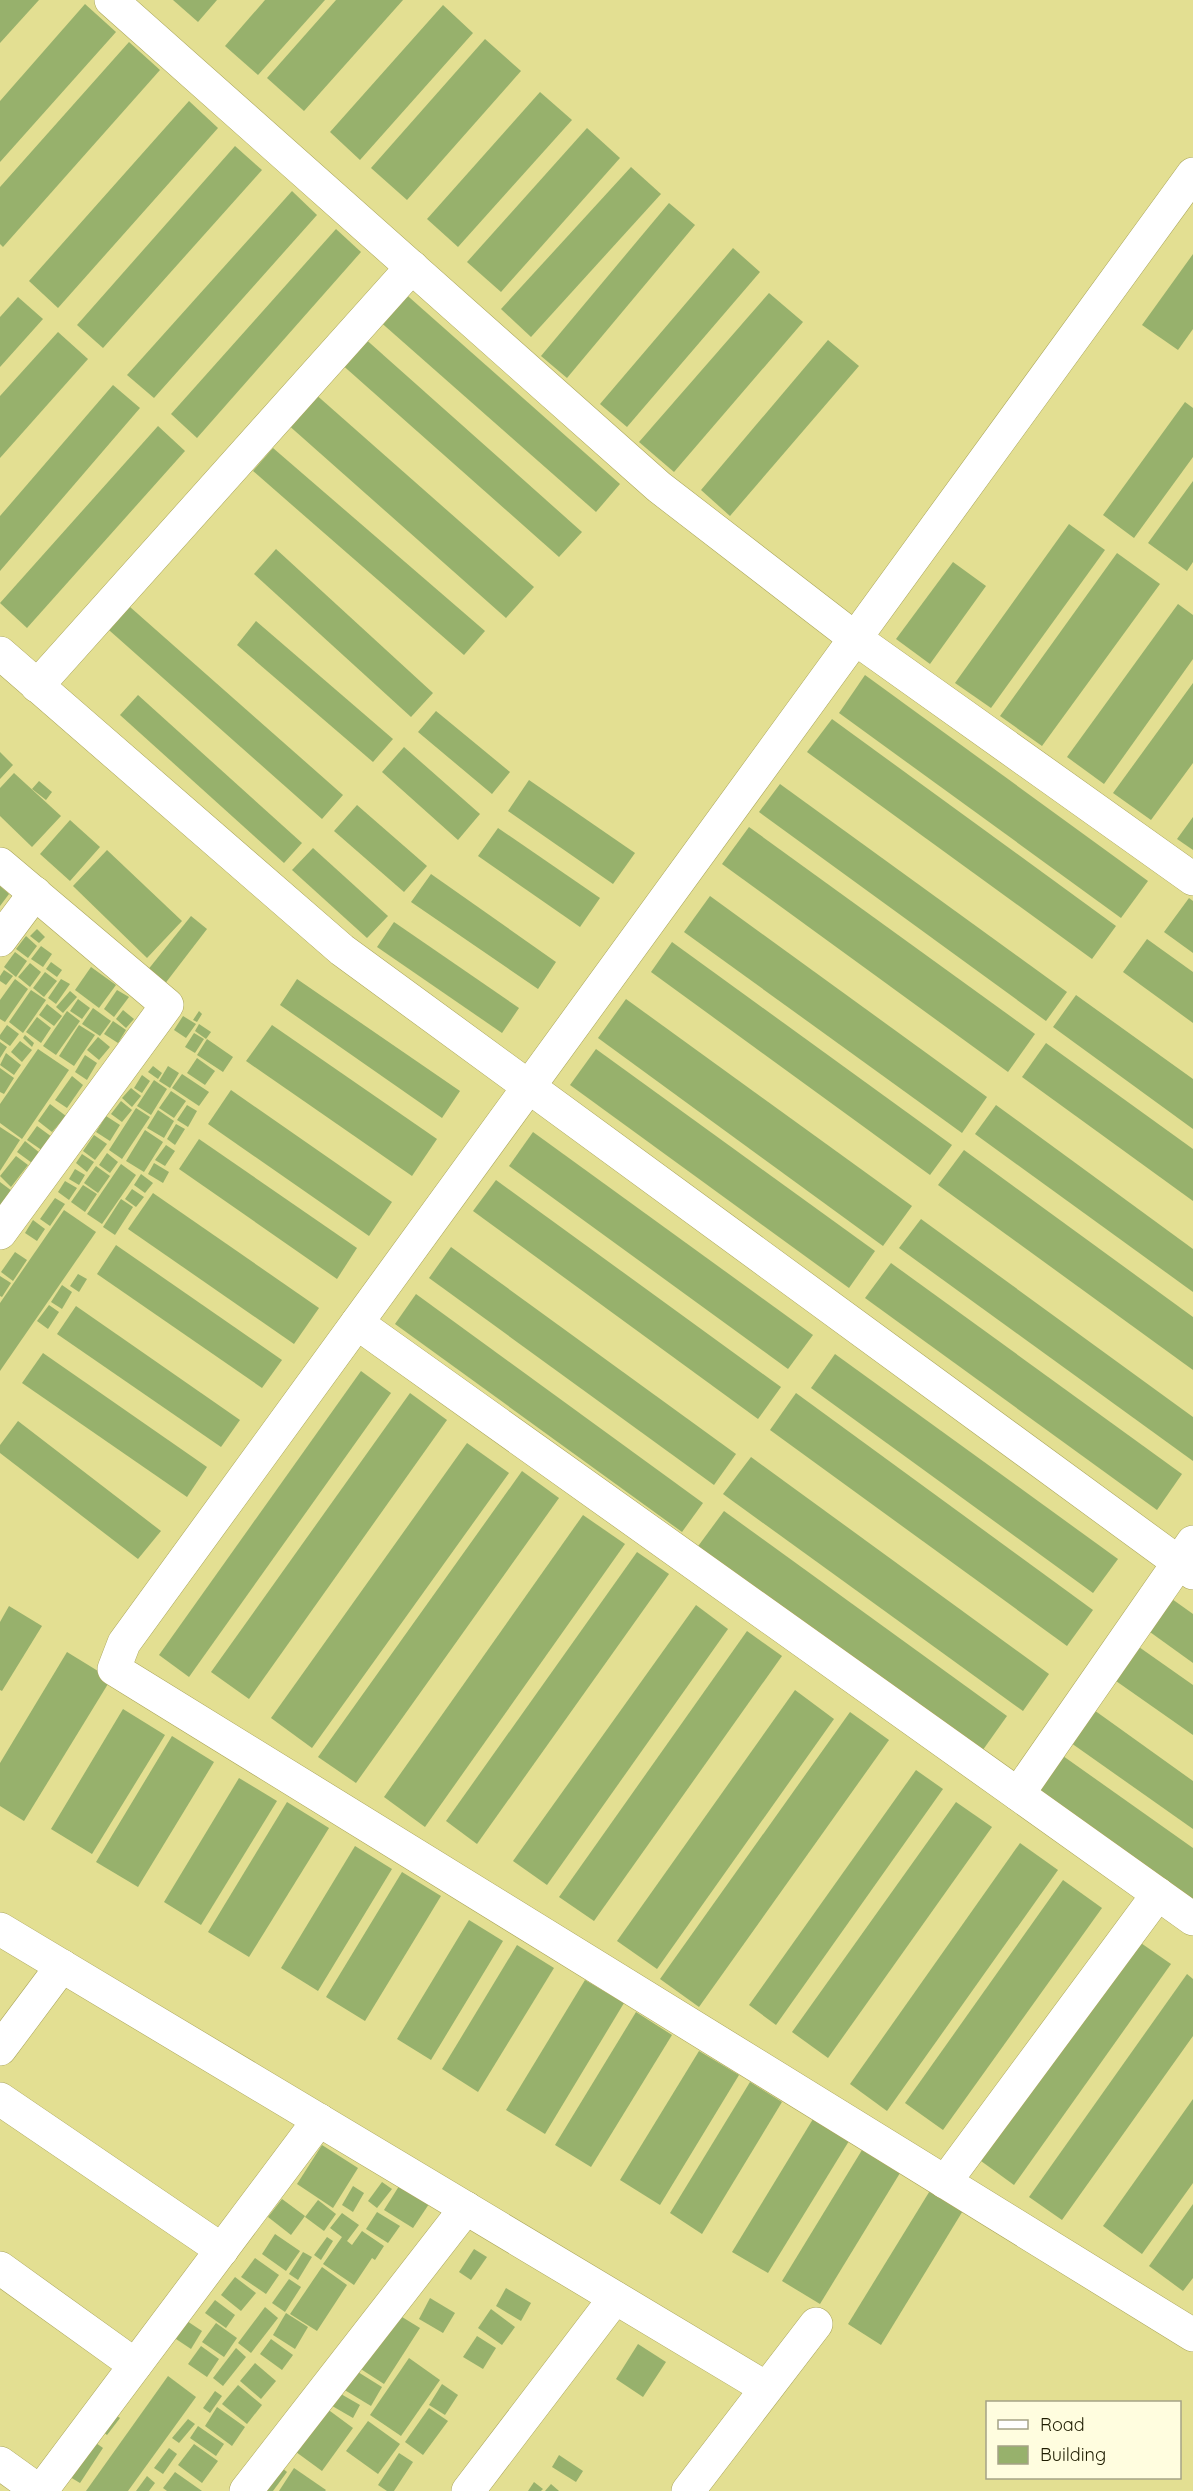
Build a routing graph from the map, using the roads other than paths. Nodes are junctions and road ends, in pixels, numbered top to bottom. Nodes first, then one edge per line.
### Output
1 (111, 0) edge
2 (1193, 174) edge
3 (412, 267) junction
4 (856, 639) junction
5 (0, 653) edge
6 (38, 686) junction
7 (0, 864) edge
8 (1193, 879) edge
9 (35, 893) junction
10 (0, 940) edge
11 (529, 1087) junction
12 (0, 1233) edge
13 (357, 1323) junction
14 (1188, 1559) edge
15 (1018, 1794) junction
16 (1158, 1894) junction
17 (1193, 1919) edge
18 (0, 1929) edge
19 (62, 1966) junction
20 (0, 2049) edge
21 (0, 2099) edge
22 (319, 2120) junction
23 (945, 2182) junction
24 (466, 2208) junction
25 (222, 2250) junction
26 (0, 2268) edge
27 (615, 2298) junction
28 (816, 2324) dead end
29 (1193, 2335) edge
30 (135, 2365) junction
31 (766, 2388) junction
32 (0, 2463) edge
33 (40, 2491) edge
34 (246, 2491) edge
35 (468, 2491) edge
36 (688, 2491) edge

1 - 3 street
2 - 4 street
3 - 4 street
3 - 6 street
4 - 8 street
4 - 11 street
5 - 6 street
6 - 11 street
7 - 9 street
9 - 10 street
9 - 12 street
11 - 13 street
11 - 14 street
13 - 15 street
13 - 23 street
14 - 15 street
15 - 16 street
16 - 17 street
16 - 23 street
18 - 19 street
19 - 20 street
19 - 22 street
21 - 25 street
22 - 24 street
22 - 25 street
23 - 29 street
24 - 27 street
24 - 34 street
25 - 30 street
26 - 30 street
27 - 31 street
27 - 35 street
28 - 31 street
30 - 33 street
31 - 36 street
32 - 33 street

